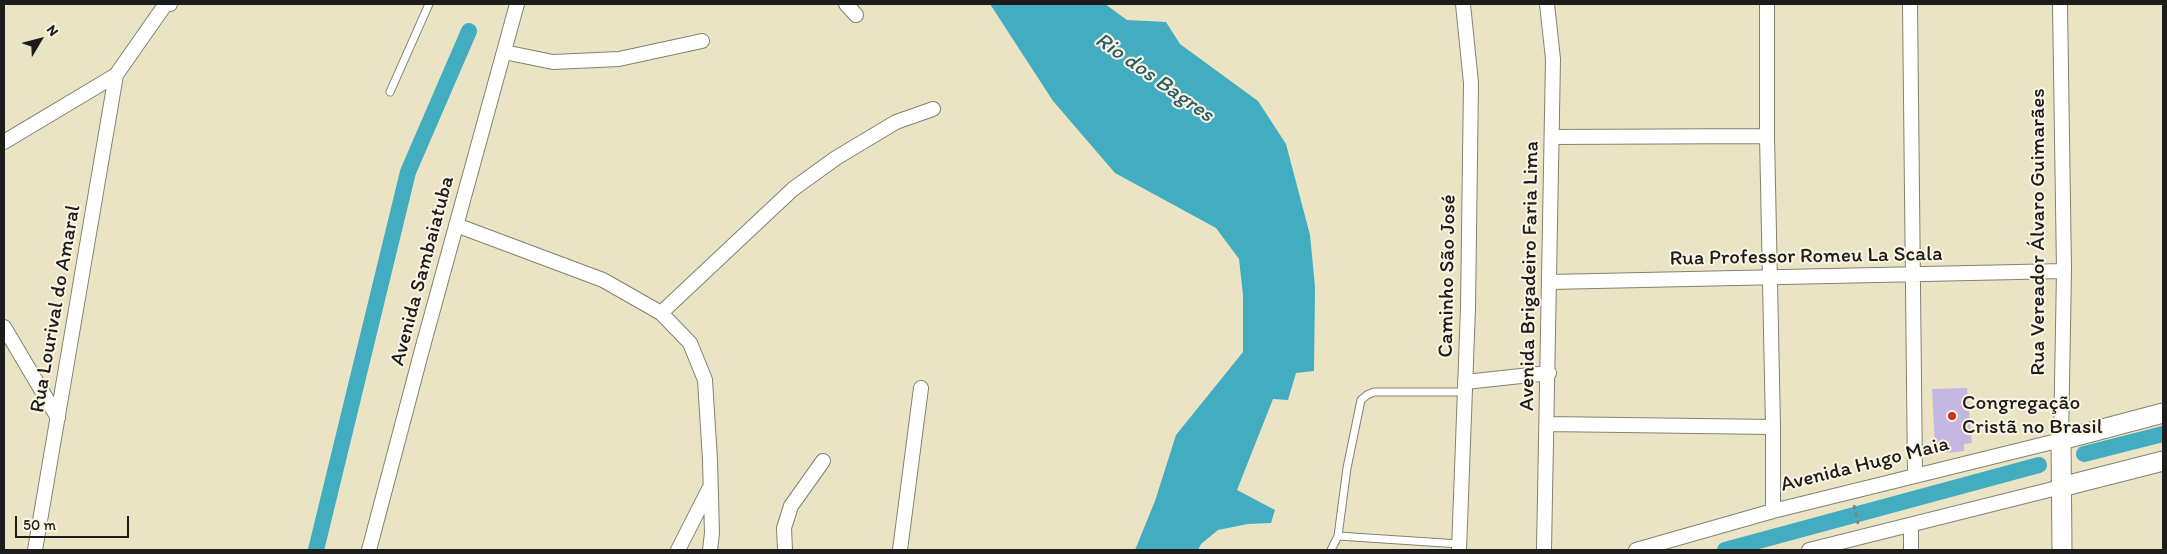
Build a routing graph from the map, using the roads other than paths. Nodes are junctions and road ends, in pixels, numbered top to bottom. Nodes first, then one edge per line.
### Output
1 (167, 4) edge
2 (429, 4) edge
3 (517, 4) edge
4 (846, 4) edge
5 (1463, 4) edge
6 (1547, 4) edge
7 (1767, 4) edge
8 (1910, 4) edge
9 (2060, 4) edge
10 (856, 15) dead end
11 (702, 41) dead end
12 (504, 52) junction
13 (116, 75) junction
14 (390, 92) dead end
15 (933, 109) dead end
16 (1766, 136) junction
17 (1552, 137) junction
18 (4, 142) edge
19 (456, 225) junction
20 (2064, 271) junction
21 (1912, 274) junction
22 (1770, 278) junction
23 (1549, 282) junction
24 (661, 313) junction
25 (4, 327) edge
26 (1549, 373) junction
27 (1465, 387) junction
28 (921, 388) dead end
29 (2163, 413) edge
30 (58, 418) junction
31 (1547, 424) junction
32 (1773, 427) junction
33 (2061, 452) junction
34 (823, 461) dead end
35 (2163, 461) edge
36 (1915, 476) junction
37 (711, 485) junction
38 (2061, 487) junction
39 (1773, 511) junction
40 (1911, 525) junction
41 (1338, 536) junction
42 (1459, 547) edge
43 (35, 550) edge
44 (370, 550) edge
45 (678, 550) edge
46 (710, 550) edge
47 (785, 550) edge
48 (900, 550) edge
49 (1331, 550) edge
50 (1544, 550) edge
51 (1636, 550) edge
52 (1809, 550) edge
53 (1911, 550) edge
54 (2062, 550) edge

1 - 13 street
2 - 14 lane
3 - 12 street, Avenida Sambaiatuba
4 - 10 street
5 - 27 street, Caminho São José
6 - 17 street, Avenida Brigadeiro Faria Lima
7 - 16 street
8 - 21 street
9 - 20 street, Rua Vereador Álvaro Guimarães
11 - 12 street
12 - 19 street, Avenida Sambaiatuba
13 - 18 street
13 - 30 street, Rua Lourival do Amaral
15 - 24 street
16 - 17 street
16 - 22 street
17 - 23 street, Avenida Brigadeiro Faria Lima
19 - 24 street
19 - 44 street, Avenida Sambaiatuba
20 - 21 street, Rua Professor Romeu La Scala
20 - 33 street, Rua Vereador Álvaro Guimarães
21 - 22 street, Rua Professor Romeu La Scala
21 - 36 street
22 - 23 street, Rua Professor Romeu La Scala
22 - 32 street
23 - 26 street, Avenida Brigadeiro Faria Lima
24 - 37 street
25 - 30 street
26 - 27 street
26 - 31 street, Avenida Brigadeiro Faria Lima
27 - 41 lane
27 - 42 street, Caminho São José
28 - 48 street
29 - 33 street, Avenida Hugo Maia
30 - 43 street, Rua Lourival do Amaral
31 - 32 street
31 - 50 street, Avenida Brigadeiro Faria Lima
32 - 39 street
33 - 36 street, Avenida Hugo Maia
33 - 38 street, Rua Vereador Álvaro Guimarães
34 - 47 street
35 - 38 street
36 - 39 street, Avenida Hugo Maia
37 - 45 street
37 - 46 street
38 - 40 street
38 - 54 street, Rua Vereador Álvaro Guimarães
39 - 51 street, Avenida Hugo Maia
40 - 52 street
40 - 53 street
41 - 42 lane
41 - 49 lane

